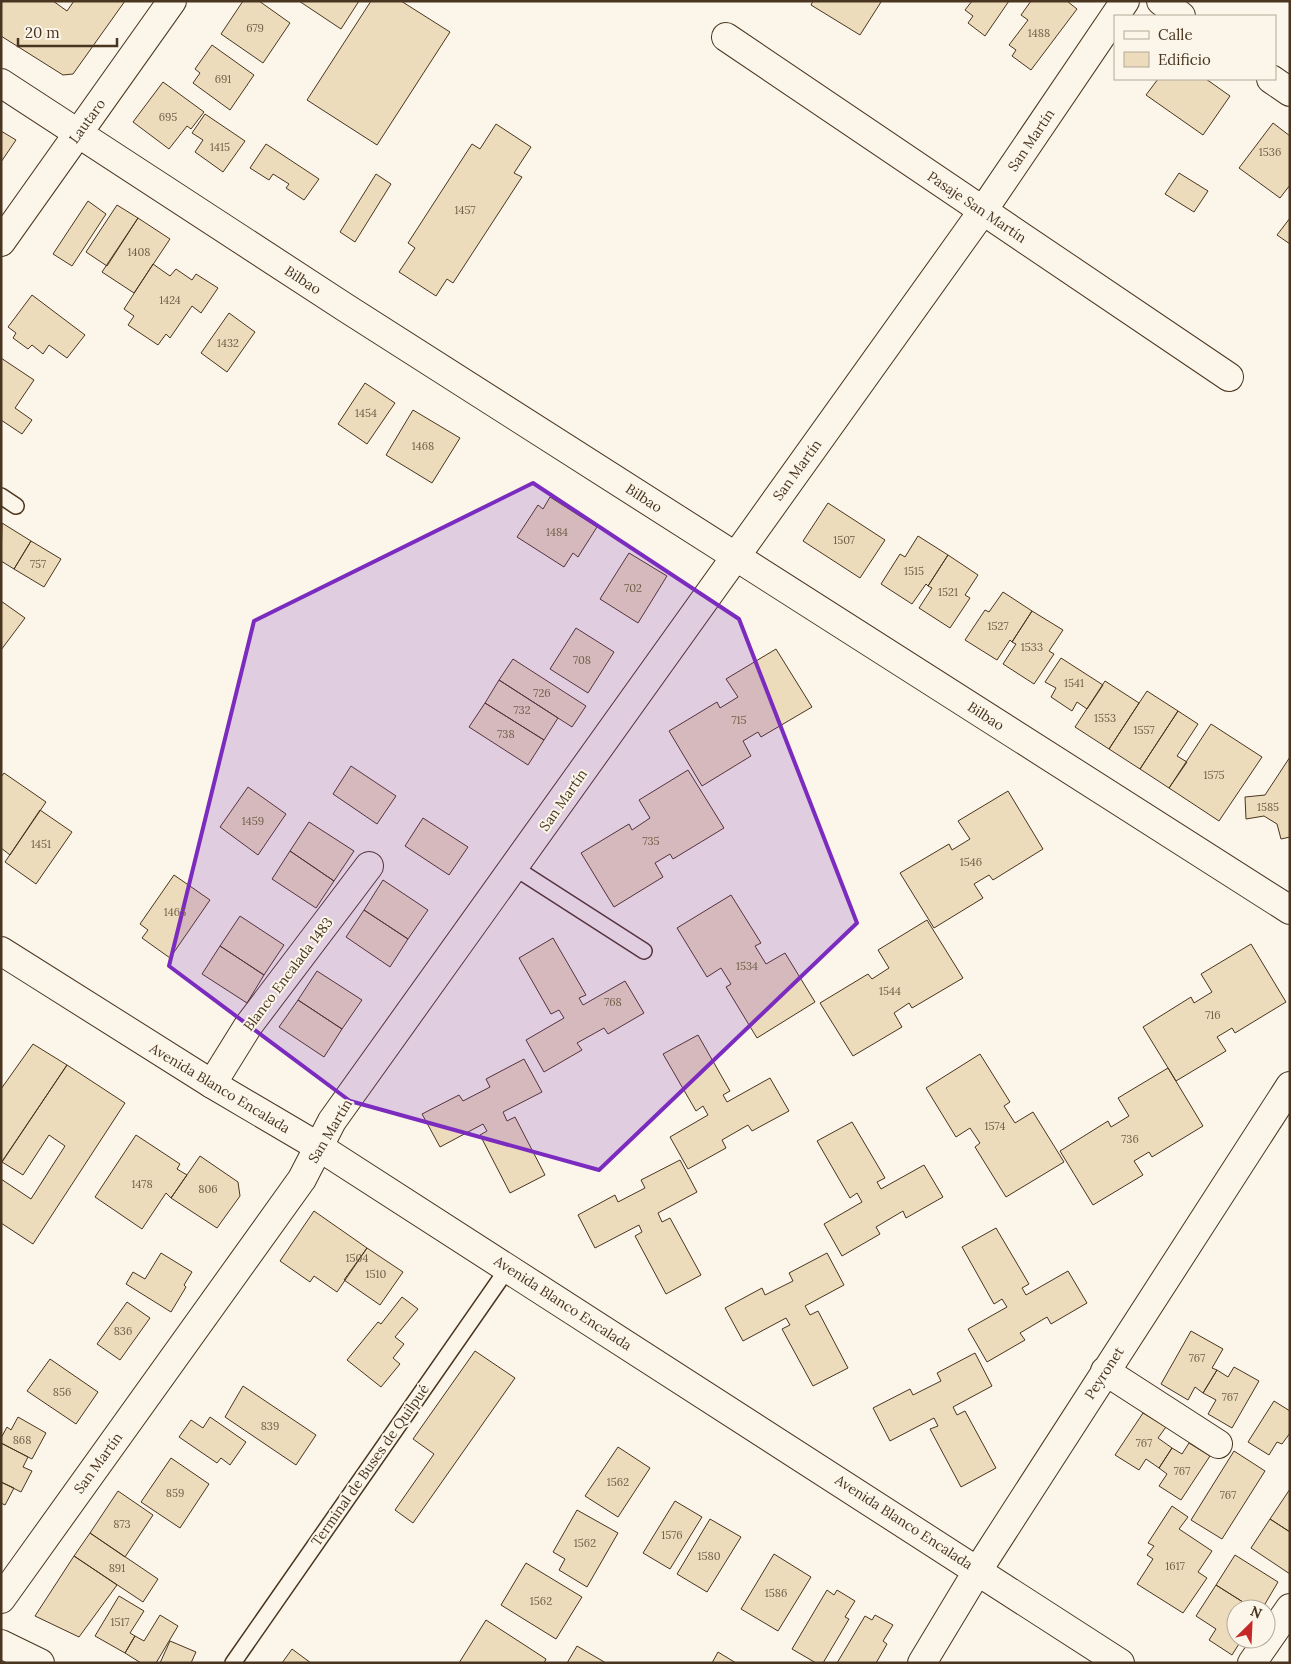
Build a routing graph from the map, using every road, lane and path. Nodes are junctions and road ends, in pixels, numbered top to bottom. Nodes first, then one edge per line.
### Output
1 (172, 1) edge
2 (1125, 1) edge
3 (1160, 1) edge
4 (1116, 15) edge
5 (1180, 15) edge
6 (1114, 17) edge
7 (726, 37) dead end
8 (1272, 80) edge
9 (1, 83) edge
10 (1290, 92) edge
11 (78, 132) junction
12 (982, 212) junction
13 (1, 242) edge
14 (1229, 376) dead end
15 (1, 496) edge
16 (16, 506) dead end
17 (736, 556) junction
18 (369, 866) dead end
19 (515, 868) junction
20 (1290, 910) edge
21 (1, 951) edge
22 (644, 951) dead end
23 (212, 1084) junction
24 (1290, 1086) edge
25 (319, 1147) junction
26 (508, 1268) junction
27 (1105, 1371) junction
28 (1218, 1444) dead end
29 (978, 1570) junction
30 (1, 1600) edge
31 (1290, 1608) edge
32 (1, 1644) edge
33 (40, 1663) edge
34 (233, 1663) edge
35 (922, 1663) edge
36 (1120, 1663) edge
37 (1252, 1663) edge

1 - 11 street, Lautaro
2 - 4 street, San Martín
3 - 5 street
6 - 12 street, San Martín
7 - 12 street, Pasaje San Martín
8 - 10 street
9 - 11 street, Bilbao
11 - 13 street, Lautaro
11 - 17 street, Bilbao
12 - 14 street, Pasaje San Martín
12 - 17 street, San Martín
15 - 16 lane
17 - 19 street, San Martín
17 - 20 street, Bilbao
18 - 23 street, Blanco Encalada 1483
19 - 22 lane
19 - 25 street, San Martín
21 - 23 street, Avenida Blanco Encalada
23 - 25 street, Avenida Blanco Encalada
24 - 27 street, Peyronet
25 - 26 street, Avenida Blanco Encalada
25 - 30 street, San Martín
26 - 29 street, Avenida Blanco Encalada
26 - 34 lane, Terminal de Buses de Quilpué
27 - 28 street
27 - 29 street, Peyronet
29 - 35 street, Peyronet
29 - 36 street, Avenida Blanco Encalada
31 - 37 street
32 - 33 street

